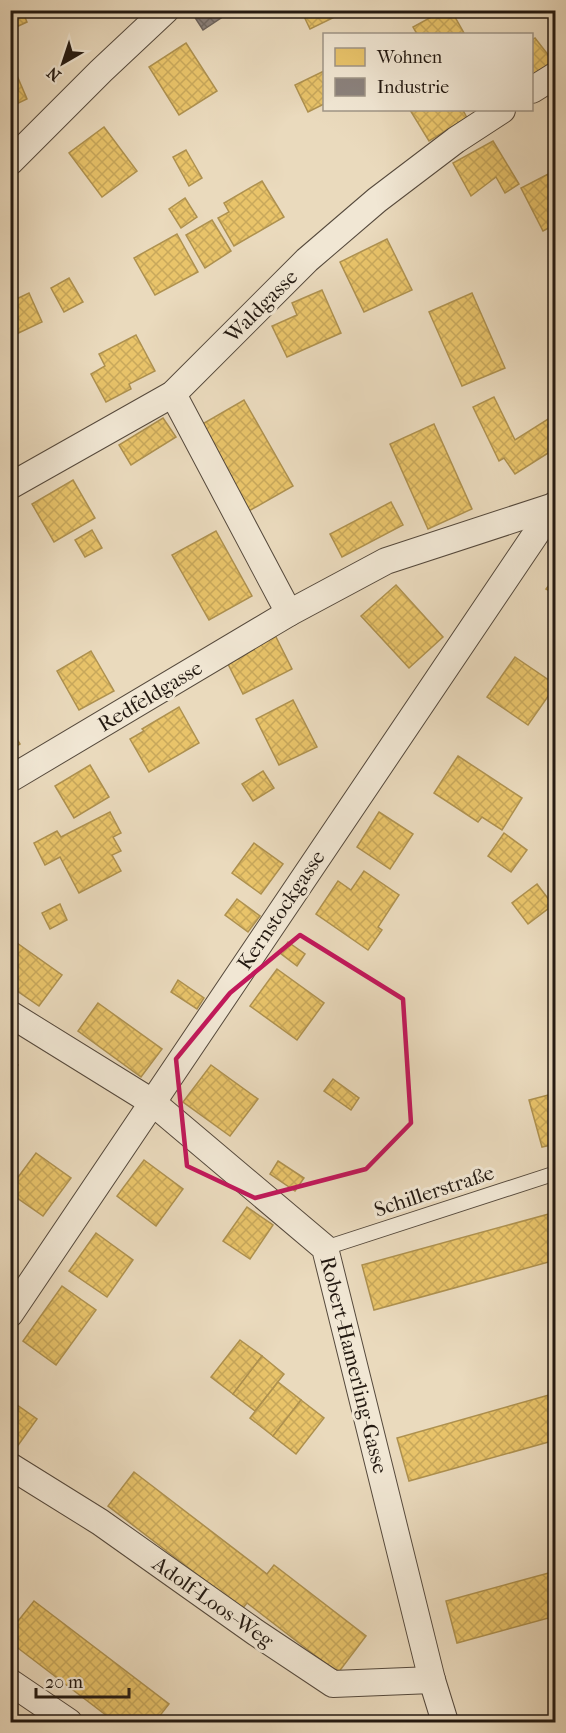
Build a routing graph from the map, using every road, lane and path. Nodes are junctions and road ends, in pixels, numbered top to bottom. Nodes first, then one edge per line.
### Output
1 (166, 10) edge
2 (555, 75) edge
3 (533, 89) edge
4 (500, 111) edge
5 (10, 162) edge
6 (173, 394) junction
7 (10, 486) edge
8 (555, 505) edge
9 (290, 613) junction
10 (10, 779) edge
11 (10, 1014) edge
12 (152, 1102) junction
13 (555, 1173) edge
14 (325, 1248) junction
15 (10, 1314) edge
16 (10, 1466) edge
17 (432, 1680) junction
18 (10, 1682) edge
19 (69, 1722) edge
20 (445, 1722) edge

1 - 5 street
2 - 3 street
4 - 6 street, Waldgasse
6 - 7 street, Waldgasse
6 - 9 street
8 - 9 street, Redfeldgasse
8 - 12 street, Kernstockgasse
9 - 10 street, Redfeldgasse
11 - 12 street, Robert-Hamerling-Gasse
12 - 14 street, Robert-Hamerling-Gasse
12 - 15 street, Kernstockgasse
13 - 14 lane, Schillerstraße
14 - 17 street, Robert-Hamerling-Gasse
16 - 17 street, Adolf-Loos-Weg
17 - 20 street, Robert-Hamerling-Gasse
18 - 19 street

